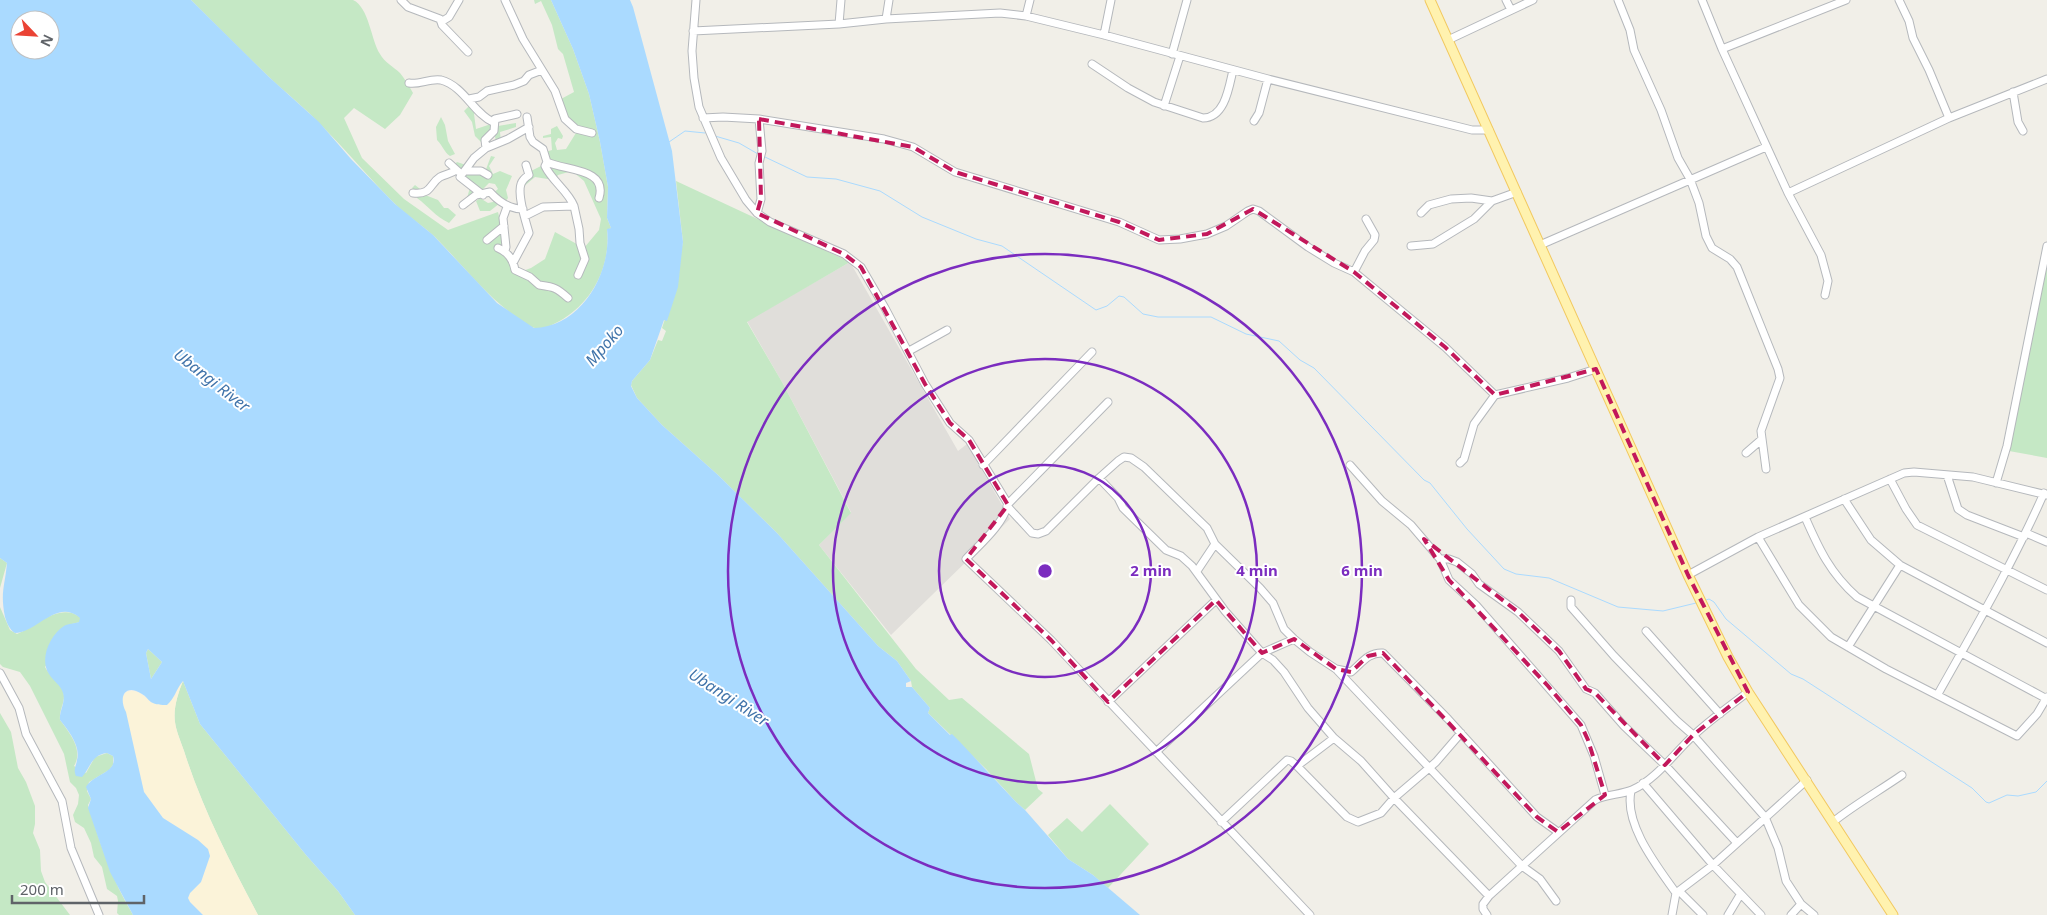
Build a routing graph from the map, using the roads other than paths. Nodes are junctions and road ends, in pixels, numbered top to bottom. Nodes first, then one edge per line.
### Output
1 (401, 0) edge
2 (459, 0) edge
3 (505, 0) edge
4 (696, 0) edge
5 (841, 0) edge
6 (889, 0) edge
7 (1030, 0) edge
8 (1111, 0) edge
9 (1187, 0) edge
10 (1430, 0) edge
11 (1506, 0) edge
12 (1533, 0) edge
13 (1618, 0) edge
14 (1702, 0) edge
15 (1846, 0) edge
16 (1899, 0) edge
17 (1827, 4) edge
18 (1512, 10) junction
19 (1026, 16) junction
20 (886, 19) junction
21 (441, 22) junction
22 (839, 24) junction
23 (693, 31) junction
24 (1104, 36) junction
25 (1448, 40) junction
26 (1722, 49) junction
27 (468, 52) dead end
28 (1176, 55) junction
29 (1092, 64) dead end
30 (542, 70) junction
31 (1233, 70) junction
32 (1268, 79) junction
33 (2047, 79) edge
34 (409, 83) dead end
35 (2014, 92) junction
36 (469, 99) junction
37 (1164, 106) junction
38 (517, 114) dead end
39 (527, 118) dead end
40 (703, 118) junction
41 (1949, 118) junction
42 (759, 119) junction
43 (1254, 121) dead end
44 (493, 122) junction
45 (529, 128) junction
46 (1489, 130) junction
47 (2022, 130) dead end
48 (592, 133) dead end
49 (1766, 146) junction
50 (486, 148) junction
51 (547, 162) junction
52 (449, 163) dead end
53 (526, 165) dead end
54 (461, 171) junction
55 (488, 175) dead end
56 (1690, 179) junction
57 (1517, 192) junction
58 (413, 193) dead end
59 (1788, 193) junction
60 (482, 195) junction
61 (599, 198) dead end
62 (1492, 201) junction
63 (463, 205) dead end
64 (574, 206) junction
65 (507, 207) junction
66 (524, 212) junction
67 (757, 213) junction
68 (1421, 213) dead end
69 (1366, 219) dead end
70 (504, 226) junction
71 (487, 240) dead end
72 (1540, 245) junction
73 (1411, 246) dead end
74 (2047, 246) edge
75 (514, 261) junction
76 (1354, 272) junction
77 (578, 275) dead end
78 (1826, 295) dead end
79 (568, 298) dead end
80 (947, 330) dead end
81 (908, 351) junction
82 (1092, 352) dead end
83 (1596, 369) junction
84 (1495, 395) junction
85 (1108, 402) dead end
86 (2011, 439) dead end
87 (1761, 440) junction
88 (2006, 446) junction
89 (1746, 453) dead end
90 (1460, 463) dead end
91 (983, 465) junction
92 (1350, 465) dead end
93 (1766, 469) dead end
94 (1947, 475) junction
95 (1099, 478) junction
96 (1890, 479) junction
97 (1996, 483) junction
98 (2045, 494) edge
99 (1844, 500) junction
100 (1008, 505) junction
101 (1805, 517) junction
102 (2025, 535) junction
103 (1758, 537) junction
104 (2047, 542) edge
105 (1216, 544) junction
106 (1440, 559) junction
107 (1900, 565) junction
108 (2008, 569) junction
109 (1197, 572) junction
110 (1688, 575) junction
111 (2047, 590) edge
112 (1216, 600) junction
113 (1571, 600) dead end
114 (1872, 607) junction
115 (1986, 611) junction
116 (1646, 631) dead end
117 (1294, 639) junction
118 (2047, 643) edge
119 (1848, 647) junction
120 (1262, 653) junction
121 (1961, 653) junction
122 (1336, 669) junction
123 (0, 673) edge
124 (1748, 692) junction
125 (1938, 694) junction
126 (2047, 698) edge
127 (1108, 702) junction
128 (1720, 714) junction
129 (1461, 732) junction
130 (1693, 735) junction
131 (1334, 738) junction
132 (1156, 752) junction
133 (1665, 765) junction
134 (1297, 766) junction
135 (1428, 767) junction
136 (1902, 775) dead end
137 (1807, 780) junction
138 (1643, 783) junction
139 (1631, 791) junction
140 (1605, 795) junction
141 (1394, 798) junction
142 (1765, 816) junction
143 (1221, 822) junction
144 (1833, 822) junction
145 (1558, 832) junction
146 (1737, 844) junction
147 (1713, 865) junction
148 (1522, 866) junction
149 (1678, 892) junction
150 (1740, 895) junction
151 (1489, 896) junction
152 (1556, 901) dead end
153 (1801, 904) junction
154 (99, 915) edge
155 (1310, 915) edge
156 (1487, 915) edge
157 (1672, 915) edge
158 (1703, 915) edge
159 (1728, 915) edge
160 (1761, 915) edge
161 (1791, 915) edge
162 (1814, 915) edge
163 (1893, 915) edge

1 - 21 street
2 - 21 street
3 - 30 street
4 - 23 street
5 - 22 street
6 - 20 street
7 - 19 street
8 - 24 street
9 - 28 street
10 - 25 main road
11 - 18 street
12 - 18 street
13 - 56 street
14 - 26 street
15 - 17 street
16 - 41 street
17 - 26 street
18 - 25 street
19 - 20 street
19 - 24 street
20 - 22 street
21 - 27 street
22 - 23 street
23 - 40 street
24 - 28 street
25 - 46 main road
26 - 49 street
28 - 31 street
28 - 37 street
29 - 37 street
30 - 36 street
30 - 48 street
31 - 32 street
31 - 37 street
32 - 43 street
32 - 46 street
33 - 35 street
34 - 36 street
35 - 41 street
35 - 47 street
36 - 44 street
38 - 44 street
39 - 45 street
40 - 42 street
40 - 67 street
41 - 59 street
42 - 67 street
42 - 76 street
44 - 50 street
45 - 50 street
45 - 51 street
46 - 57 main road
49 - 56 street
49 - 59 street
50 - 54 street
51 - 61 street
51 - 64 street
52 - 54 street
53 - 66 street
54 - 55 street
54 - 58 street
54 - 60 street
56 - 72 street
56 - 87 street
57 - 62 street
57 - 72 main road
59 - 78 street
60 - 63 street
60 - 65 street
62 - 68 street
62 - 73 street
64 - 66 street
64 - 77 street
65 - 66 street
65 - 70 street
66 - 75 street
67 - 81 street
69 - 76 street
70 - 71 street
70 - 75 street
72 - 83 main road
74 - 88 street
75 - 79 street
76 - 84 street
80 - 81 street
81 - 91 street
82 - 91 street
83 - 84 street
83 - 110 main road
84 - 90 street
85 - 100 street
86 - 88 street
87 - 89 street
87 - 93 street
88 - 97 street
91 - 100 street
92 - 106 street
94 - 96 street
94 - 97 street
94 - 102 street
95 - 100 street
95 - 105 street
95 - 109 street
96 - 99 street
96 - 108 street
97 - 98 street
98 - 102 street
99 - 101 street
99 - 107 street
100 - 127 street
101 - 103 street
101 - 114 street
102 - 104 street
102 - 108 street
103 - 110 street
103 - 119 street
105 - 109 street
105 - 117 street
106 - 133 street
106 - 140 street
107 - 114 street
107 - 115 street
108 - 111 street
108 - 115 street
109 - 112 street
110 - 124 main road
112 - 120 street
112 - 127 street
113 - 130 street
114 - 119 street
114 - 121 street
115 - 118 street
115 - 121 street
116 - 128 street
117 - 120 street
117 - 122 street
119 - 125 street
120 - 131 street
120 - 132 street
121 - 125 street
121 - 126 street
122 - 129 street
122 - 135 street
123 - 154 street
124 - 128 street
124 - 137 main road
125 - 126 street
127 - 132 street
128 - 130 street
129 - 135 street
129 - 145 street
130 - 133 street
130 - 142 street
131 - 134 street
131 - 141 street
132 - 143 street
133 - 138 street
133 - 146 street
134 - 141 street
134 - 143 street
135 - 141 street
135 - 148 street
136 - 144 street
137 - 142 street
137 - 144 main road
138 - 139 street
138 - 147 street
139 - 140 street
139 - 149 street
140 - 145 street
141 - 151 street
142 - 146 street
142 - 153 street
143 - 155 street
144 - 163 main road
145 - 148 street
146 - 147 street
147 - 149 street
147 - 150 street
148 - 151 street
148 - 152 street
149 - 157 street
149 - 158 street
150 - 159 street
150 - 160 street
151 - 156 street
153 - 161 street
153 - 162 street

